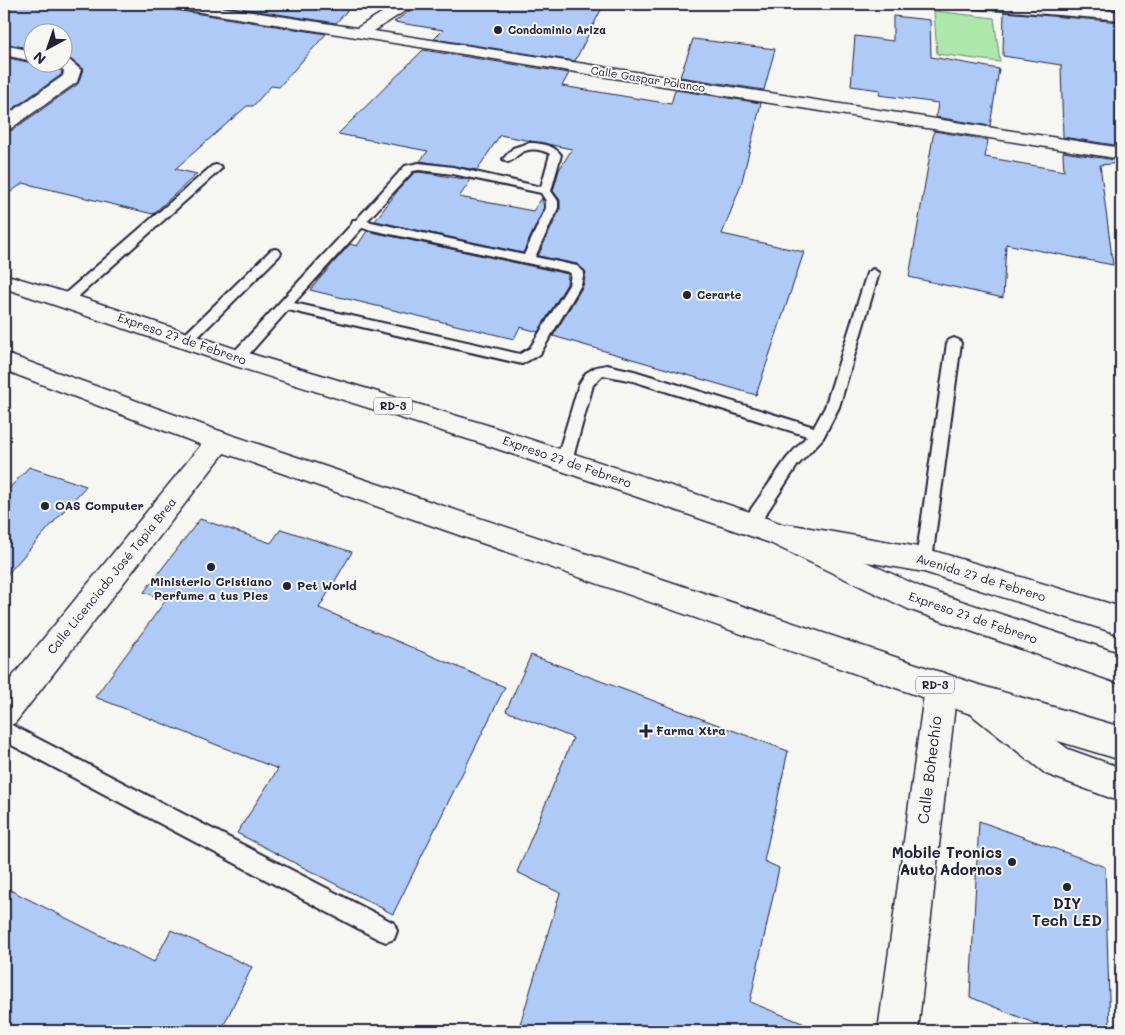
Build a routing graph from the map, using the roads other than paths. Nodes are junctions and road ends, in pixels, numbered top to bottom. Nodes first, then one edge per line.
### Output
1 (175, 4) edge
2 (406, 4) edge
3 (972, 4) edge
4 (994, 5) edge
5 (1121, 16) edge
6 (359, 34) junction
7 (4, 50) edge
8 (22, 54) edge
9 (72, 69) edge
10 (4, 126) edge
11 (1121, 154) edge
12 (508, 159) dead end
13 (216, 168) dead end
14 (545, 191) junction
15 (358, 223) junction
16 (275, 253) dead end
17 (528, 259) junction
18 (873, 273) dead end
19 (4, 281) edge
20 (66, 300) junction
21 (284, 306) junction
22 (186, 341) junction
23 (954, 343) dead end
24 (237, 358) junction
25 (4, 361) edge
26 (818, 434) junction
27 (219, 441) junction
28 (564, 461) junction
29 (750, 524) junction
30 (780, 535) junction
31 (924, 560) junction
32 (1121, 621) edge
33 (1121, 669) edge
34 (941, 687) junction
35 (979, 701) junction
36 (4, 712) edge
37 (4, 731) edge
38 (1121, 744) edge
39 (1121, 785) edge
40 (386, 931) dead end
41 (898, 1031) edge

1 - 6 main road, Calle Gaspar Polanco
2 - 6 main road
3 - 4 main road
4 - 5 main road
6 - 11 main road, Calle Gaspar Polanco
7 - 8 main road
9 - 10 main road
12 - 14 lane
13 - 20 lane
14 - 15 lane
14 - 17 lane
15 - 17 lane
15 - 21 lane
16 - 22 lane
17 - 21 lane
18 - 26 lane
19 - 20 main road, Expreso 27 de Febrero / RD-3
20 - 22 main road, Expreso 27 de Febrero / RD-3
21 - 24 lane
22 - 24 main road, Expreso 27 de Febrero / RD-3
23 - 31 lane
24 - 28 main road, Expreso 27 de Febrero / RD-3
25 - 27 main road, RD-3
26 - 28 lane
26 - 29 lane
27 - 34 main road, RD-3
27 - 36 main road, Calle Licenciado José Tapia Brea
28 - 29 main road, Expreso 27 de Febrero / RD-3
29 - 30 main road, Expreso 27 de Febrero / RD-3
30 - 31 main road, Avenida 27 de Febrero / RD-3
30 - 33 main road, Expreso 27 de Febrero / RD-3
31 - 32 main road, Avenida 27 de Febrero / RD-3
34 - 35 main road, RD-3
34 - 41 main road, Calle Bohechío
35 - 38 main road, RD-3
35 - 39 main road, RD-3
37 - 40 lane

